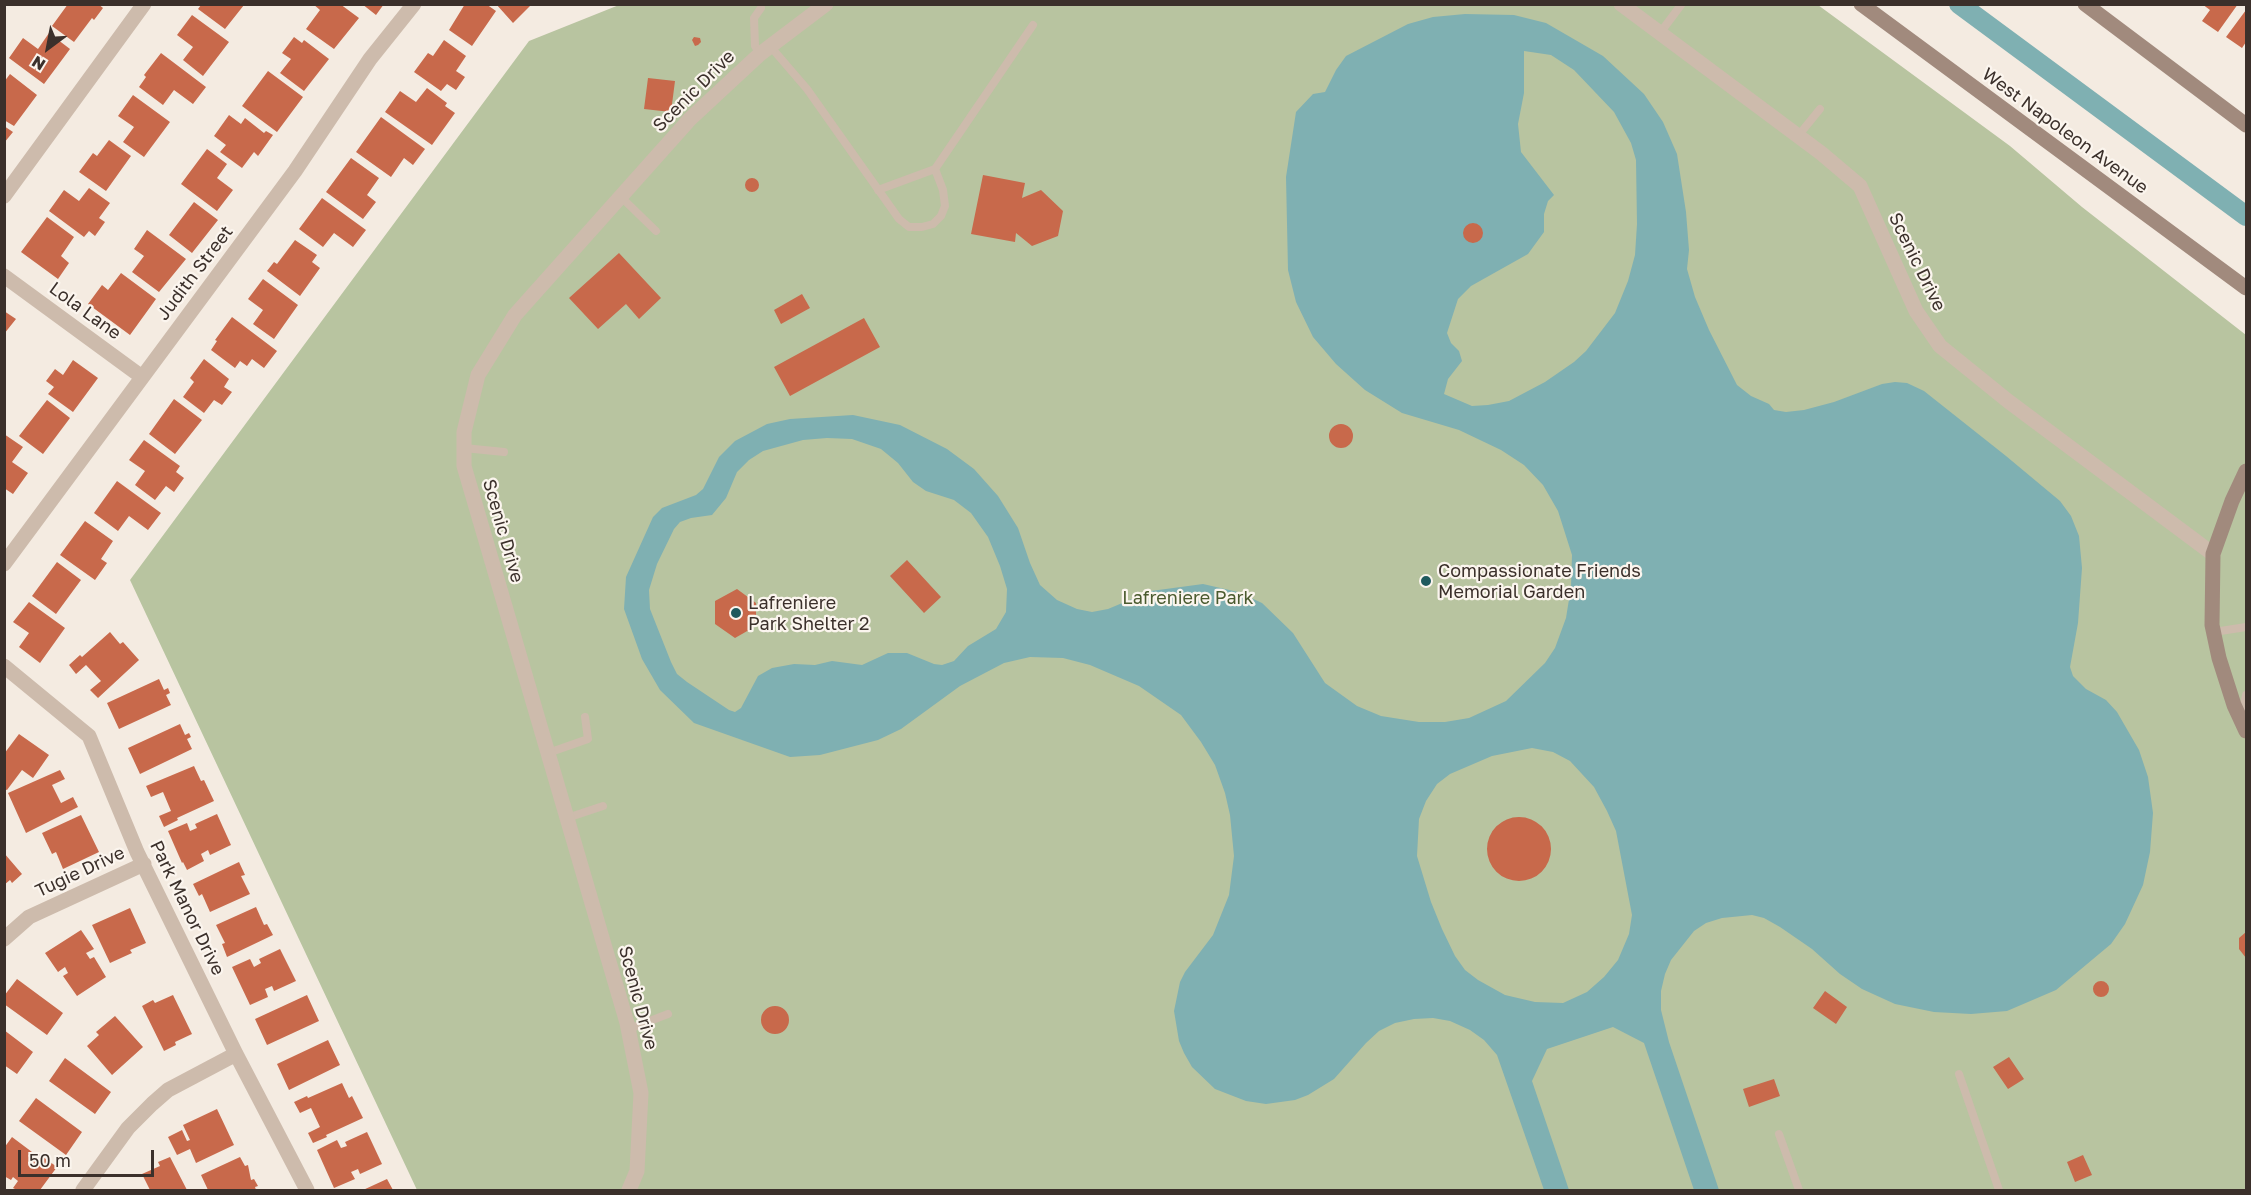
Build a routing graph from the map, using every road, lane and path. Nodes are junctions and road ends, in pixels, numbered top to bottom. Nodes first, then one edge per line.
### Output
1 (144, 4) edge
2 (414, 4) edge
3 (826, 4) edge
4 (1621, 4) edge
5 (1861, 4) edge
6 (2085, 4) edge
7 (1681, 5) edge
8 (761, 8) dead end
9 (1033, 26) dead end
10 (1660, 33) junction
11 (765, 50) junction
12 (1820, 109) dead end
13 (2245, 120) edge
14 (1798, 136) junction
15 (935, 169) junction
16 (878, 190) junction
17 (4, 196) edge
18 (621, 197) junction
19 (656, 231) dead end
20 (4, 276) edge
21 (2247, 288) edge
22 (142, 376) junction
23 (464, 448) junction
24 (504, 452) dead end
25 (2247, 471) edge
26 (2212, 554) junction
27 (4, 564) edge
28 (2247, 627) edge
29 (2214, 632) junction
30 (4, 666) edge
31 (2247, 695) edge
32 (585, 717) dead end
33 (2244, 725) edge
34 (548, 753) junction
35 (603, 806) dead end
36 (567, 818) junction
37 (144, 864) junction
38 (4, 939) edge
39 (668, 1014) dead end
40 (628, 1029) junction
41 (236, 1054) junction
42 (1959, 1074) dead end
43 (1779, 1134) dead end
44 (83, 1191) edge
45 (307, 1191) edge
46 (629, 1191) edge
47 (1799, 1191) edge
48 (1999, 1191) edge

1 - 17 street
2 - 22 street, Judith Street
3 - 11 street, Scenic Drive
4 - 10 street, Scenic Drive
5 - 21 main road, West Napoleon Avenue
6 - 13 main road
7 - 10 lane
8 - 11 lane
9 - 15 lane
10 - 14 street, Scenic Drive
11 - 16 lane
11 - 18 street, Scenic Drive
12 - 14 lane
14 - 26 street, Scenic Drive
15 - 16 lane
15 - 16 lane
18 - 19 lane
18 - 23 street, Scenic Drive
20 - 22 street, Lola Lane
22 - 27 street, Judith Street
23 - 24 lane
23 - 34 street, Scenic Drive
25 - 26 main road
26 - 29 main road
28 - 29 lane
29 - 33 main road
30 - 37 street, Park Manor Drive
31 - 33 lane
32 - 34 lane
34 - 36 street, Scenic Drive
35 - 36 lane
36 - 40 street, Scenic Drive
37 - 38 street, Tugie Drive
37 - 41 street, Park Manor Drive
39 - 40 lane
40 - 46 street, Scenic Drive
41 - 44 street
41 - 45 street, Park Manor Drive
42 - 48 lane
43 - 47 lane

